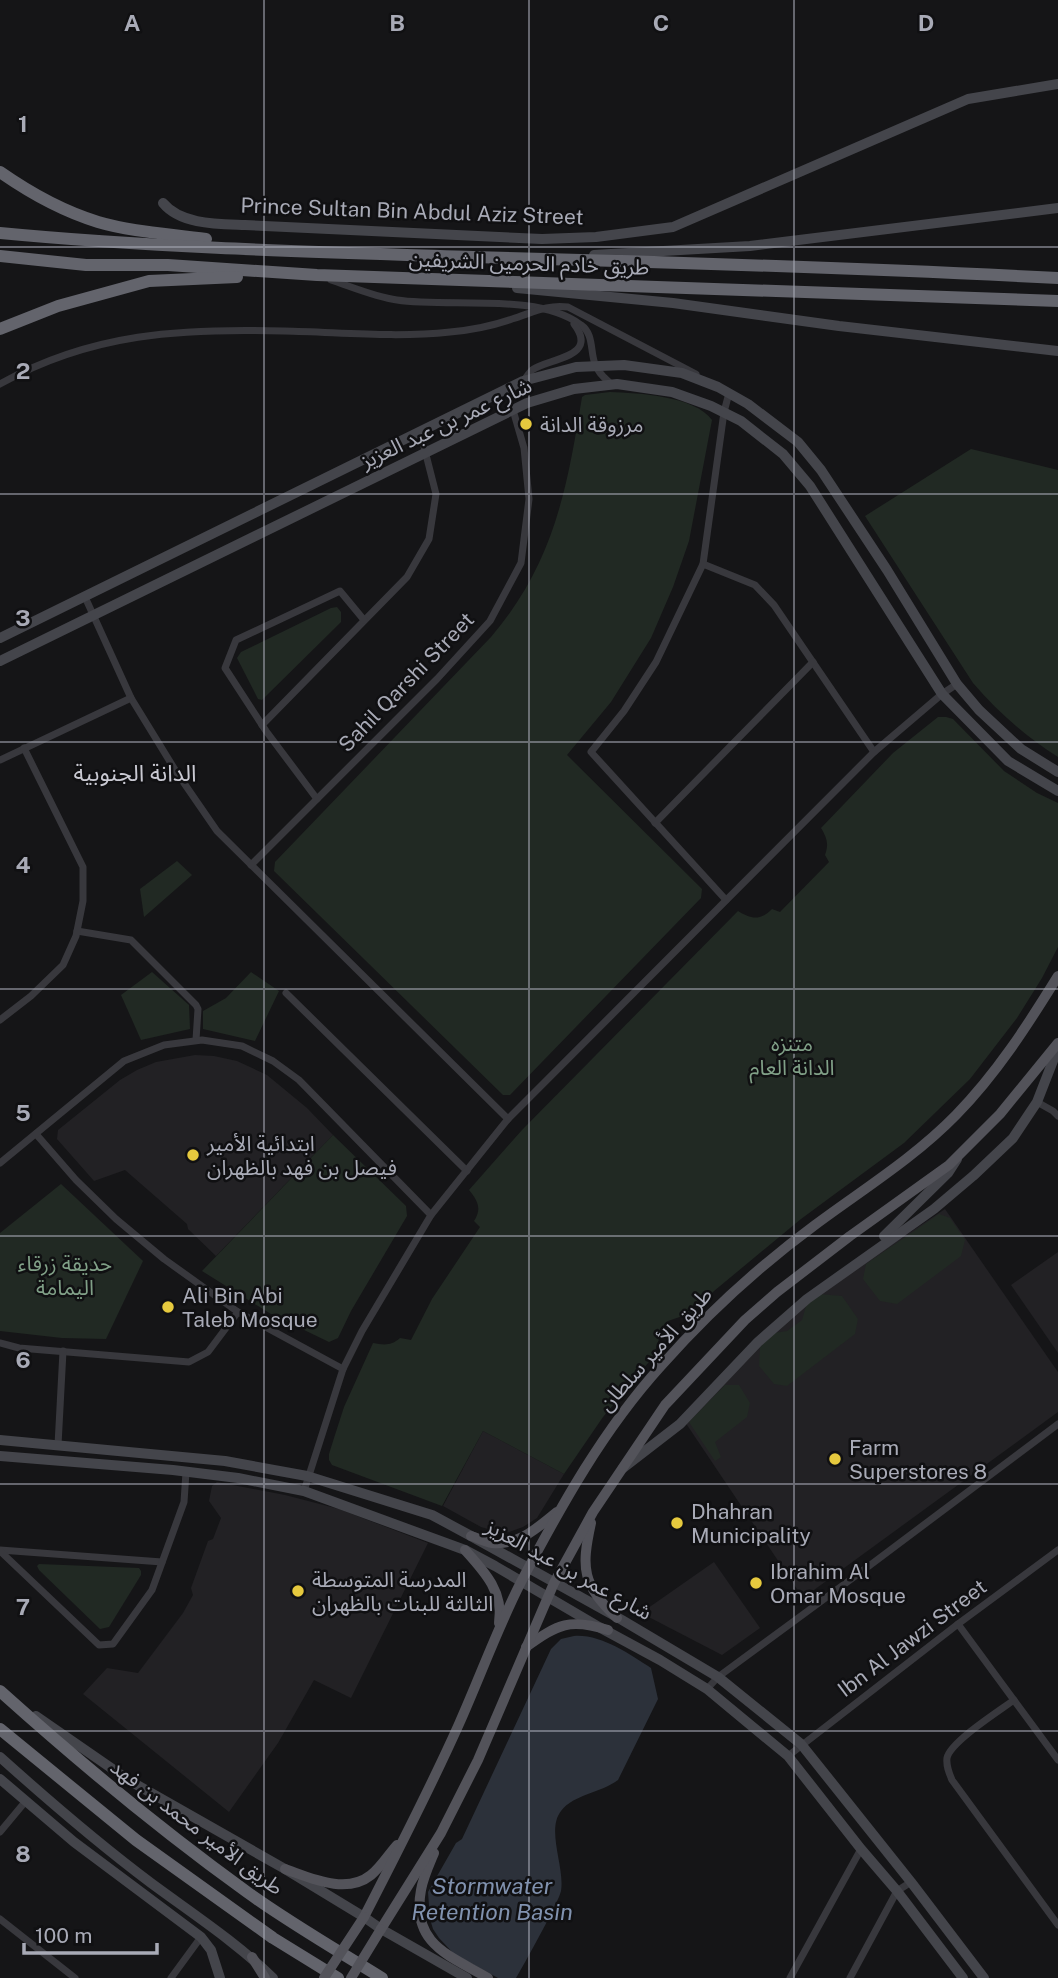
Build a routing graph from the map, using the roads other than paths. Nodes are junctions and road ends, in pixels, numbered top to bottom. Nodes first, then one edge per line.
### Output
1 (1058, 84) edge
2 (0, 172) edge
3 (163, 203) dead end
4 (1058, 208) edge
5 (0, 233) edge
6 (272, 249) junction
7 (0, 256) edge
8 (539, 258) junction
9 (317, 275) junction
10 (385, 277) junction
11 (1058, 278) edge
12 (1058, 301) edge
13 (543, 309) junction
14 (572, 320) junction
15 (0, 329) edge
16 (1058, 351) edge
17 (596, 366) junction
18 (523, 381) junction
19 (0, 384) edge
20 (612, 385) junction
21 (718, 387) junction
22 (729, 393) junction
23 (513, 410) junction
24 (724, 412) junction
25 (420, 432) junction
26 (425, 452) junction
27 (703, 564) junction
28 (85, 597) junction
29 (93, 615) junction
30 (364, 620) junction
31 (0, 638) edge
32 (0, 660) edge
33 (813, 662) junction
34 (957, 684) junction
35 (942, 694) junction
36 (131, 698) junction
37 (262, 725) junction
38 (24, 748) junction
39 (874, 752) junction
40 (1035, 758) junction
41 (0, 760) edge
42 (1058, 766) edge
43 (1058, 772) edge
44 (1058, 791) edge
45 (317, 799) junction
46 (655, 823) junction
47 (251, 865) junction
48 (726, 900) junction
49 (77, 931) junction
50 (1058, 976) edge
51 (286, 993) dead end
52 (0, 1020) edge
53 (196, 1040) junction
54 (1058, 1045) edge
55 (1037, 1102) junction
56 (1058, 1116) edge
57 (508, 1119) junction
58 (36, 1134) junction
59 (959, 1155) junction
60 (0, 1163) edge
61 (467, 1171) junction
62 (431, 1215) junction
63 (860, 1260) junction
64 (238, 1312) junction
65 (0, 1343) edge
66 (63, 1351) junction
67 (343, 1370) junction
68 (1058, 1424) edge
69 (0, 1440) edge
70 (58, 1445) junction
71 (0, 1456) edge
72 (620, 1470) junction
73 (186, 1472) junction
74 (309, 1477) junction
75 (304, 1491) junction
76 (562, 1508) junction
77 (593, 1512) junction
78 (471, 1536) junction
79 (0, 1550) edge
80 (465, 1550) junction
81 (1058, 1550) edge
82 (162, 1562) junction
83 (529, 1569) junction
84 (521, 1582) junction
85 (554, 1583) junction
86 (547, 1597) junction
87 (617, 1618) junction
88 (958, 1624) junction
89 (608, 1630) junction
90 (496, 1640) junction
91 (524, 1649) junction
92 (718, 1677) junction
93 (706, 1689) junction
94 (0, 1690) edge
95 (1014, 1700) junction
96 (0, 1728) edge
97 (801, 1744) junction
98 (788, 1756) junction
99 (0, 1757) edge
100 (1058, 1760) edge
101 (0, 1779) edge
102 (25, 1802) junction
103 (410, 1830) junction
104 (0, 1832) edge
105 (441, 1833) junction
106 (861, 1849) junction
107 (285, 1869) junction
108 (911, 1882) junction
109 (897, 1891) junction
110 (364, 1917) junction
111 (1, 1923) edge
112 (1058, 1925) edge
113 (381, 1929) junction
114 (201, 1937) junction
115 (252, 1957) junction
116 (75, 1978) edge
117 (171, 1978) edge
118 (220, 1978) edge
119 (265, 1978) edge
120 (273, 1978) edge
121 (324, 1978) edge
122 (338, 1978) edge
123 (351, 1978) edge
124 (382, 1978) edge
125 (467, 1978) edge
126 (488, 1978) edge
127 (790, 1978) edge
128 (850, 1978) edge
129 (962, 1978) edge
130 (984, 1978) edge

1 - 3 street, Prince Sultan Bin Abdul Aziz Street
2 - 6 highway
4 - 8 street
5 - 6 highway, طريق خادم الحرمين الشريفين
6 - 8 highway, طريق خادم الحرمين الشريفين
7 - 9 highway, طريق خادم الحرمين الشريفين
8 - 11 highway, طريق خادم الحرمين الشريفين
9 - 10 highway, طريق خادم الحرمين الشريفين
9 - 13 street
9 - 15 highway
10 - 12 highway, طريق خادم الحرمين الشريفين
10 - 16 street
13 - 14 street
13 - 19 street
13 - 21 street
14 - 17 street
14 - 18 street
17 - 18 street
17 - 20 street
17 - 21 street
18 - 25 street
20 - 23 street, شارع عمر بن عبد العزيز
20 - 24 street, شارع عمر بن عبد العزيز
21 - 22 street
22 - 24 street
22 - 34 street
23 - 26 street, شارع عمر بن عبد العزيز
23 - 45 street, Sahil Qarshi Street
24 - 27 street
24 - 35 street, شارع عمر بن عبد العزيز
25 - 26 street
25 - 28 street
26 - 29 street, شارع عمر بن عبد العزيز
26 - 30 street
27 - 33 street
27 - 46 street
28 - 29 street
28 - 31 street
29 - 32 street, شارع عمر بن عبد العزيز
29 - 36 street
30 - 37 street
30 - 37 street
33 - 39 street
33 - 46 street
34 - 35 street
34 - 40 street
35 - 39 street
35 - 44 street, شارع عمر بن عبد العزيز
36 - 38 street
36 - 47 street
37 - 45 street
38 - 41 street
38 - 49 street
39 - 48 street
40 - 42 street
40 - 43 street
45 - 47 street, Sahil Qarshi Street
46 - 48 street
47 - 57 street
48 - 57 street
49 - 52 street
49 - 53 street
50 - 76 main road, طريق الأمير سلطان
51 - 61 street
53 - 58 street
53 - 62 street
54 - 55 street
54 - 59 main road
55 - 56 street
55 - 63 street
57 - 61 street
58 - 60 street
58 - 64 street
59 - 63 street
59 - 72 main road
61 - 62 street
62 - 67 street
63 - 72 street
64 - 66 street
64 - 67 street
65 - 66 street
66 - 70 street
67 - 74 street
68 - 92 street
69 - 70 street, شارع عمر بن عبد العزيز
70 - 74 street, شارع عمر بن عبد العزيز
71 - 73 street
72 - 77 main road
73 - 75 street
73 - 82 street
74 - 75 street
74 - 78 street, شارع عمر بن عبد العزيز
75 - 80 street
76 - 78 main road
76 - 83 main road, طريق الأمير سلطان
77 - 85 main road
77 - 87 main road
78 - 83 street, شارع عمر بن عبد العزيز
79 - 82 street
79 - 82 street
80 - 84 street
80 - 90 main road
81 - 88 street, Ibn Al Jawzi Street
83 - 84 main road, طريق الأمير سلطان
83 - 85 street, شارع عمر بن عبد العزيز
84 - 86 street
84 - 90 main road, طريق الأمير سلطان
85 - 86 main road
85 - 87 street, شارع عمر بن عبد العزيز
86 - 89 street
86 - 91 main road
87 - 92 street, شارع عمر بن عبد العزيز
88 - 95 street
88 - 97 street, Ibn Al Jawzi Street
89 - 91 main road
89 - 93 street
90 - 103 main road, طريق الأمير سلطان
91 - 105 main road
92 - 93 street
92 - 97 street, شارع عمر بن عبد العزيز
93 - 98 street
94 - 107 street
94 - 124 highway, طريق الأمير محمد بن فهد
95 - 100 street
95 - 112 street
96 - 122 highway, طريق الأمير محمد بن فهد
97 - 98 street, Ibn Al Jawzi Street
97 - 108 street, شارع عمر بن عبد العزيز
98 - 106 street
99 - 115 street
101 - 102 street
102 - 104 street
102 - 114 street
103 - 107 main road
103 - 110 main road, طريق الأمير سلطان
105 - 113 main road
105 - 126 main road
106 - 109 street
106 - 127 street
107 - 110 street
108 - 109 street
108 - 130 street, شارع عمر بن عبد العزيز
109 - 128 street
109 - 129 street
110 - 113 street
110 - 121 main road, طريق الأمير سلطان, bridge
111 - 116 street
113 - 123 main road, bridge
113 - 125 street
114 - 117 street
114 - 118 street
115 - 119 main road
115 - 120 street

